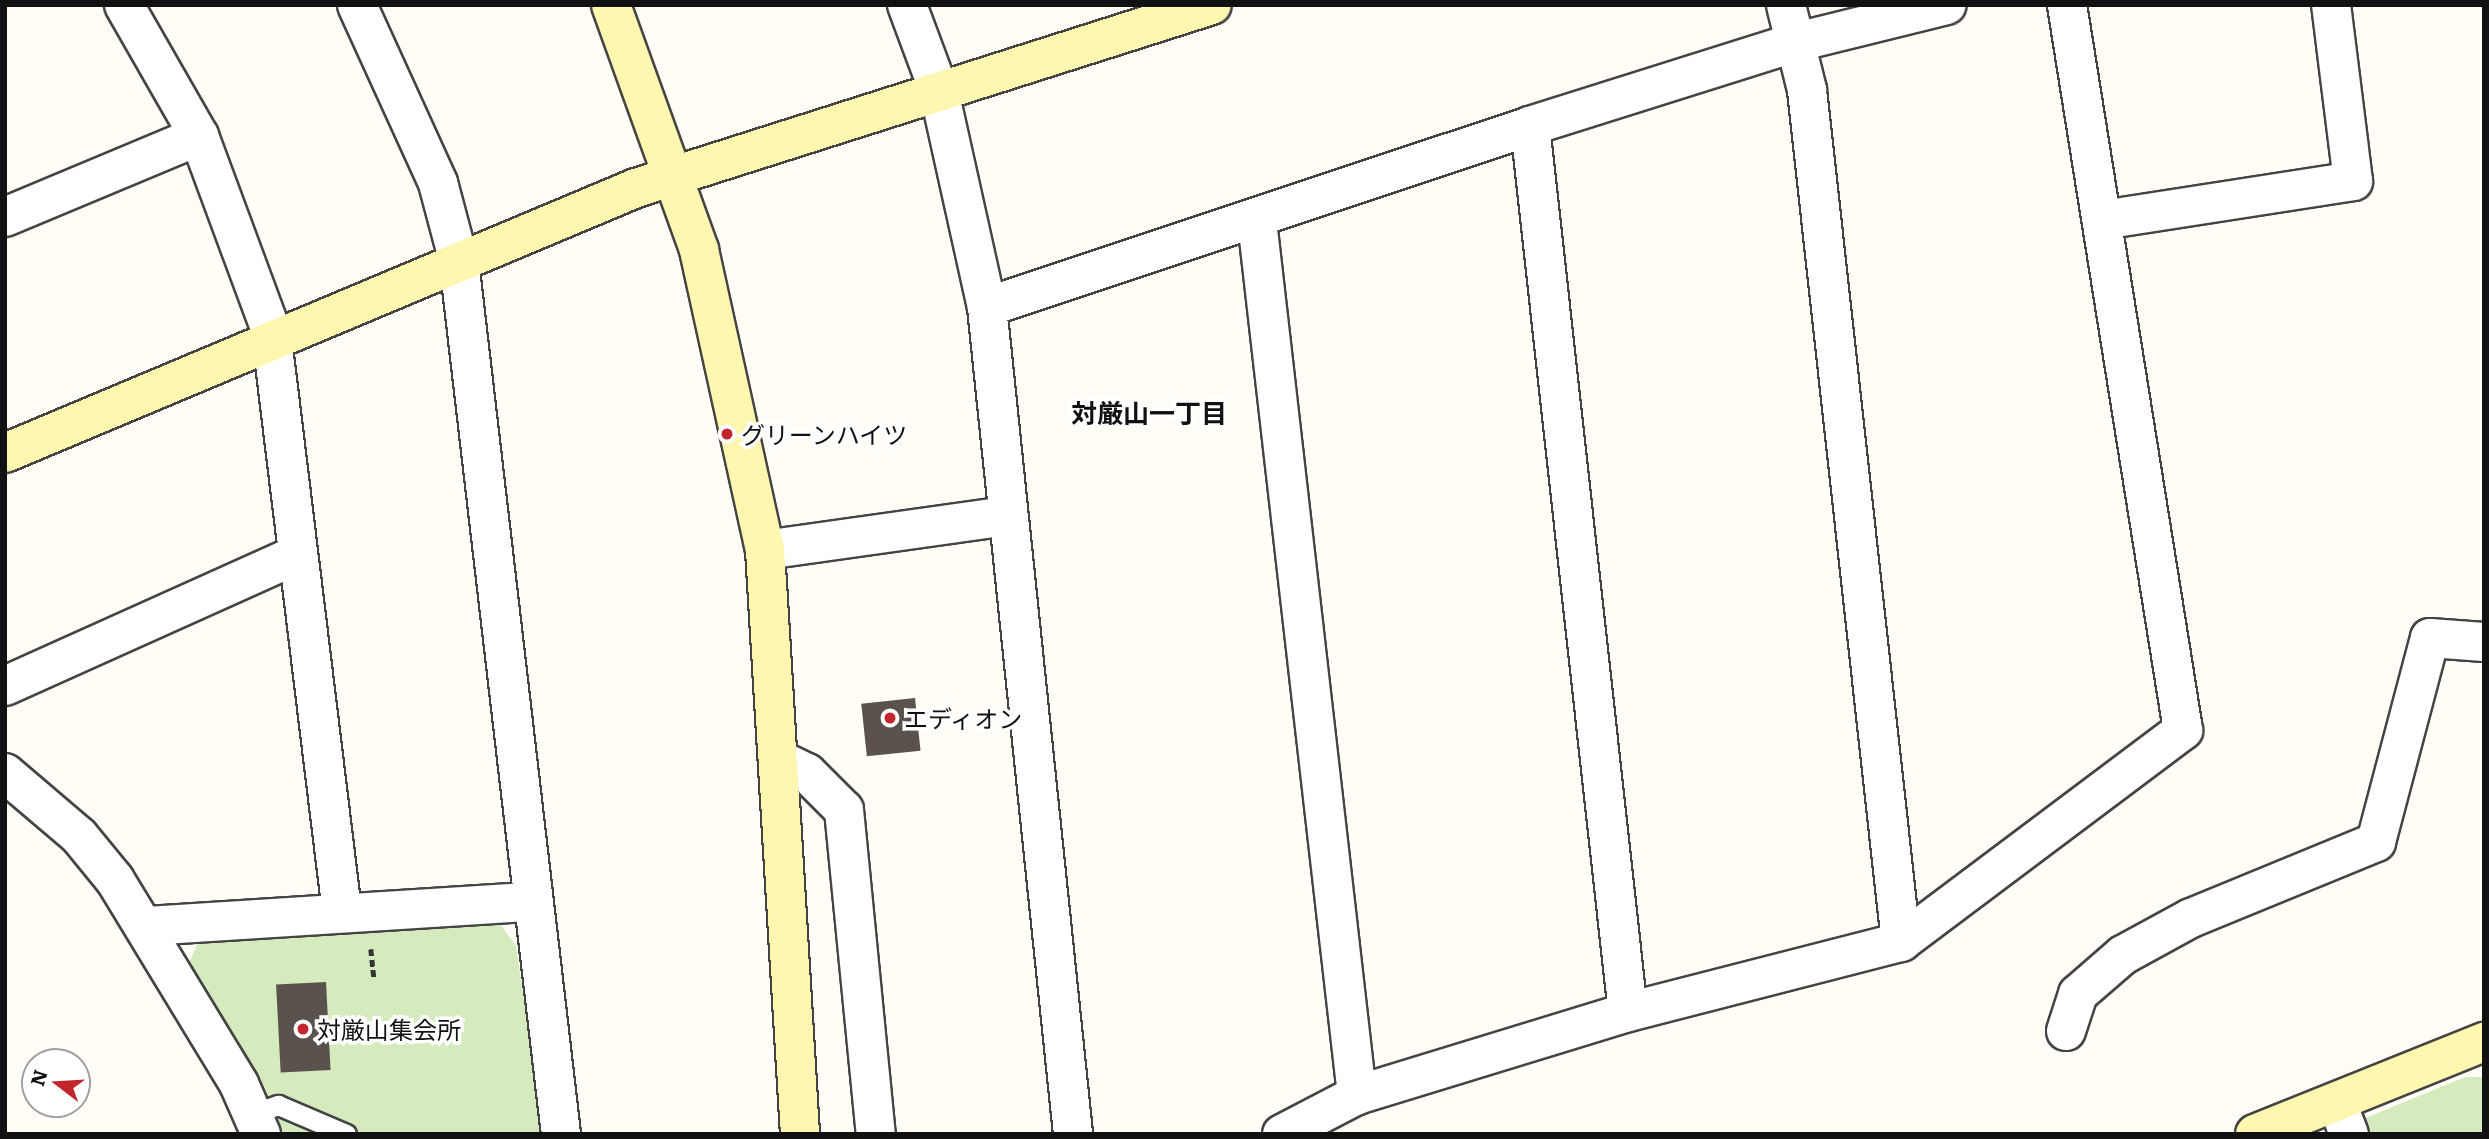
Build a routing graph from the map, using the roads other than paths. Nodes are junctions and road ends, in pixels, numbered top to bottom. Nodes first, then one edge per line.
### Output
1 (124, 5) edge
2 (357, 5) edge
3 (611, 5) edge
4 (907, 5) edge
5 (1212, 5) edge
6 (1786, 5) edge
7 (1947, 5) edge
8 (2067, 5) edge
9 (2331, 5) edge
10 (1797, 42) junction
11 (939, 91) junction
12 (1530, 126) junction
13 (199, 136) junction
14 (673, 174) junction
15 (5, 217) edge
16 (2102, 220) junction
17 (1256, 221) junction
18 (459, 262) junction
19 (987, 307) junction
20 (273, 340) junction
21 (5, 453) edge
22 (1007, 516) junction
23 (765, 550) junction
24 (296, 555) junction
25 (2484, 642) edge
26 (5, 686) edge
27 (780, 760) junction
28 (5, 773) edge
29 (531, 902) junction
30 (342, 912) junction
31 (146, 926) junction
32 (1901, 942) junction
33 (1628, 1012) junction
34 (2066, 1031) dead end
35 (2484, 1042) edge
36 (1357, 1095) junction
37 (2343, 1118) edge
38 (257, 1124) edge
39 (346, 1134) edge
40 (561, 1134) edge
41 (800, 1134) edge
42 (876, 1134) edge
43 (1073, 1134) edge
44 (1282, 1134) edge
45 (2255, 1134) edge

1 - 13 street
2 - 18 street
3 - 14 street
4 - 11 street
5 - 11 street
6 - 10 street
7 - 10 street
8 - 16 street
9 - 16 street
10 - 12 street
10 - 32 street
11 - 14 street
11 - 19 street
12 - 17 street
12 - 33 street
13 - 15 street
13 - 20 street
14 - 18 street
14 - 23 street
16 - 32 street
17 - 19 street
17 - 36 street
18 - 20 street
18 - 29 street
19 - 22 street
20 - 21 street
20 - 24 street
22 - 23 street
22 - 43 street
23 - 27 street
24 - 26 street
24 - 30 street
25 - 34 street
27 - 41 street
27 - 42 street
28 - 31 street
29 - 30 street
29 - 40 street
30 - 31 street
31 - 38 street
32 - 33 street
33 - 36 street
35 - 37 street
36 - 44 street
37 - 45 street
38 - 39 lane

